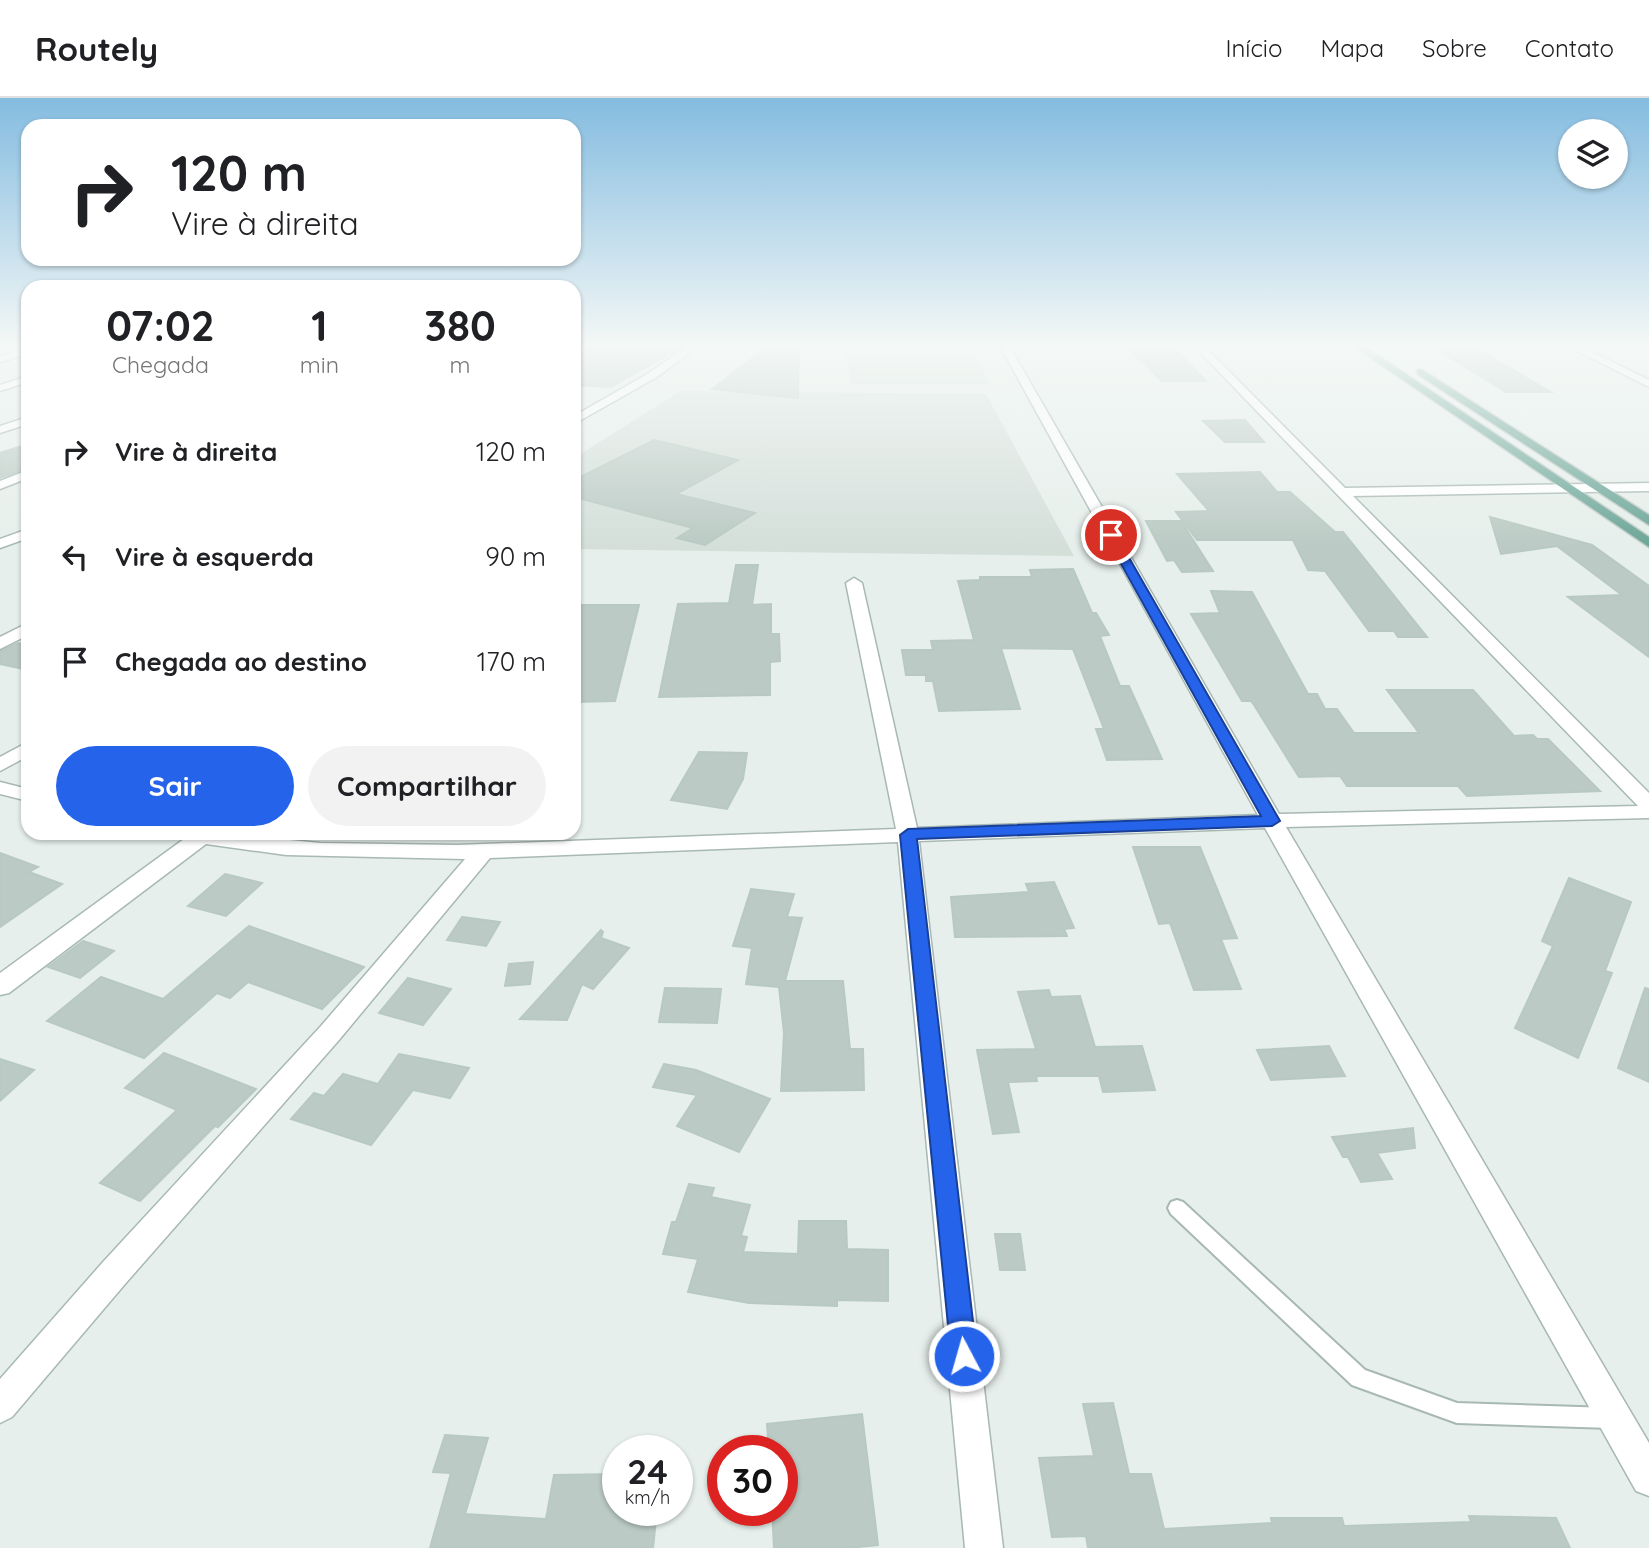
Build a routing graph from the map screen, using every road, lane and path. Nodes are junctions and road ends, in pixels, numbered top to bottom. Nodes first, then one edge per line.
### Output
1 (1041, 412) edge
2 (1261, 412) edge
3 (1454, 412) joint
4 (1463, 412) edge
5 (1481, 412) edge
6 (21, 422) edge
7 (0, 430) edge
8 (21, 477) edge
9 (0, 485) edge
10 (1649, 487) edge
11 (1568, 488) junction
12 (1598, 488) junction
13 (1340, 492) junction
14 (1649, 521) edge
15 (21, 536) edge
16 (1649, 543) edge
17 (0, 544) edge
18 (854, 583) dead end
19 (0, 628) edge
20 (21, 631) edge
21 (21, 634) edge
22 (0, 644) edge
23 (21, 752) edge
24 (0, 765) edge
25 (0, 788) edge
26 (21, 793) edge
27 (1649, 805) edge
28 (1649, 812) edge
29 (1272, 821) junction
30 (908, 835) junction
31 (202, 840) edge
32 (243, 840) edge
33 (484, 851) junction
34 (0, 986) edge
35 (1177, 1208) dead end
36 (0, 1405) edge
37 (1615, 1419) junction
38 (1649, 1478) edge
39 (984, 1548) edge

1 - 29 street
2 - 13 street
3 - 4 main road
3 - 11 main road
5 - 12 main road
6 - 7 street
8 - 9 street
10 - 12 street
11 - 12 street
11 - 13 street
11 - 16 main road
12 - 14 main road
13 - 27 street
15 - 17 street
18 - 30 street
19 - 20 street
21 - 22 street
23 - 24 street
25 - 26 street
28 - 29 street
29 - 30 street
29 - 37 street
30 - 33 street
30 - 39 street
31 - 34 street
32 - 33 street
33 - 36 street
35 - 37 lane
37 - 38 street

